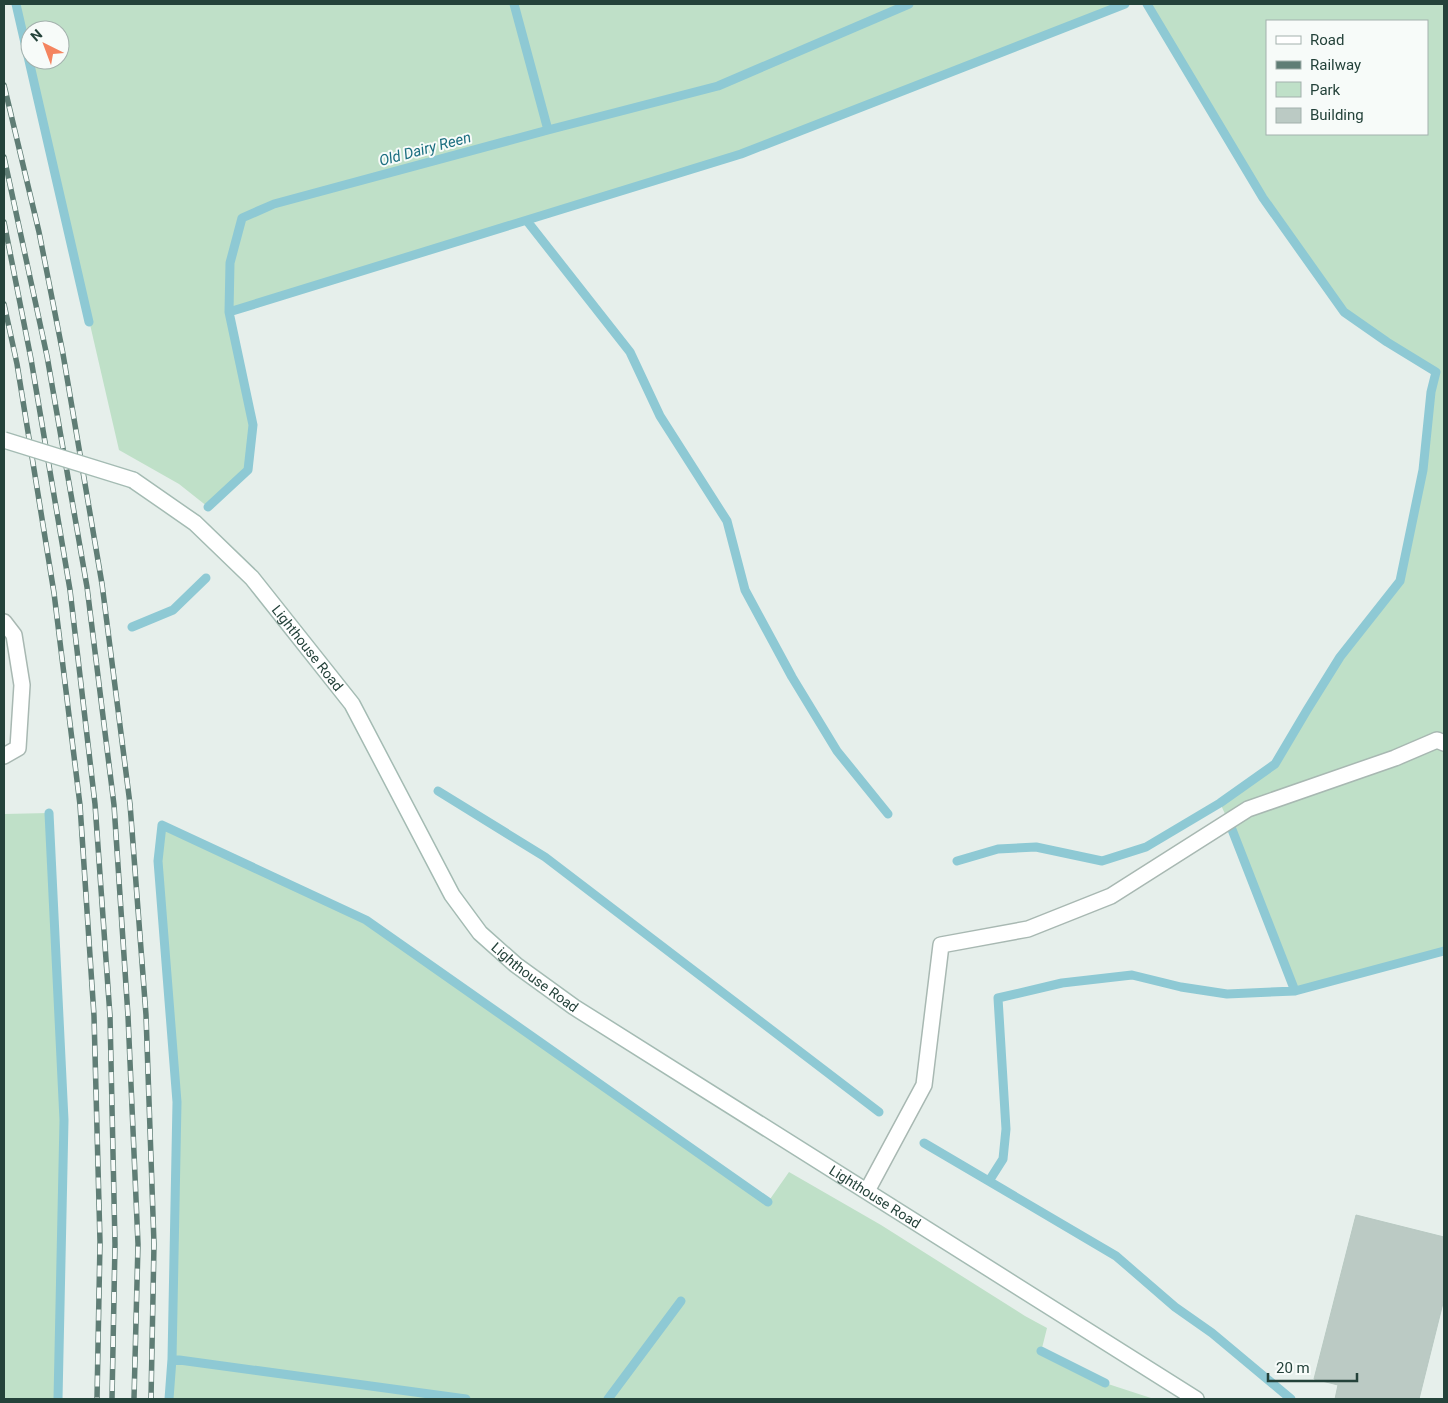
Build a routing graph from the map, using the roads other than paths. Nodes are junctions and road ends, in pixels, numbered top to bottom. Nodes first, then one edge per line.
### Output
1 (4, 440) edge
2 (4, 622) edge
3 (1444, 742) edge
4 (4, 756) edge
5 (867, 1191) junction
6 (1196, 1399) edge

1 - 5 main road, Lighthouse Road, bridge
2 - 4 main road
3 - 5 main road
5 - 6 main road, Lighthouse Road

